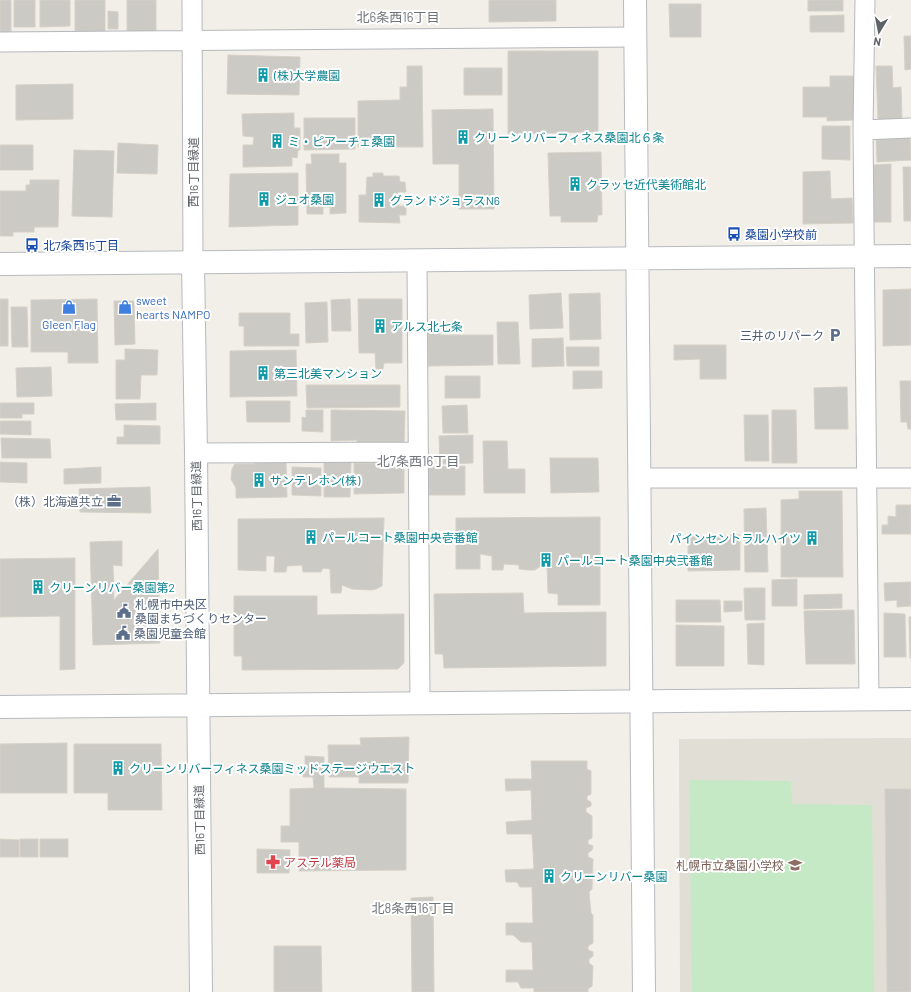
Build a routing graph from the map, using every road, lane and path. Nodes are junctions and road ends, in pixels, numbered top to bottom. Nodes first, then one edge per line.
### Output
1 (192, 0) edge
2 (636, 0) edge
3 (865, 0) edge
4 (636, 37) junction
5 (192, 40) junction
6 (0, 42) edge
7 (911, 128) edge
8 (863, 130) junction
9 (864, 256) junction
10 (911, 256) edge
11 (637, 259) junction
12 (417, 260) junction
13 (193, 262) junction
14 (0, 264) edge
15 (418, 452) junction
16 (196, 453) junction
17 (639, 478) junction
18 (911, 478) edge
19 (867, 479) junction
20 (869, 699) junction
21 (911, 699) edge
22 (642, 700) junction
23 (420, 703) junction
24 (198, 704) junction
25 (0, 707) edge
26 (201, 992) edge
27 (644, 992) edge

1 - 5 street, 西16丁目緑道
2 - 4 street
3 - 8 street
4 - 5 street
4 - 11 street
5 - 6 street
5 - 13 street, 西16丁目緑道
7 - 8 street
8 - 9 street
9 - 10 street
9 - 11 street
9 - 19 street
11 - 12 street
11 - 17 street
12 - 13 street
12 - 15 street
13 - 14 street
13 - 16 street, 西16丁目緑道
15 - 16 street
15 - 23 street
16 - 24 street, 西16丁目緑道
17 - 19 street
17 - 22 street
18 - 19 street
19 - 20 street
20 - 21 street
20 - 22 street
22 - 23 street
22 - 27 street
23 - 24 street
24 - 25 street
24 - 26 street, 西16丁目緑道

